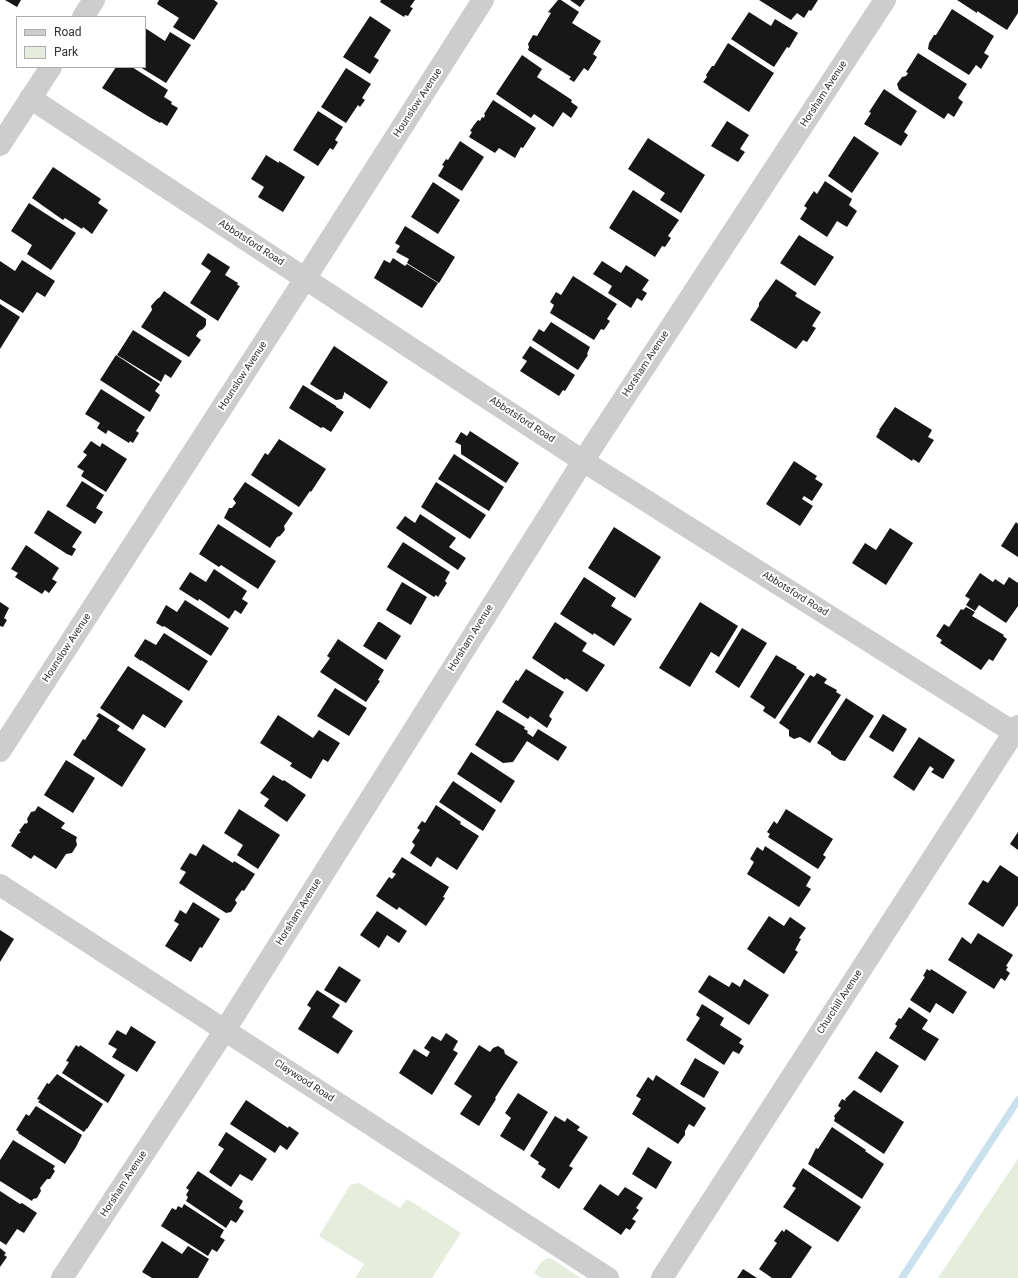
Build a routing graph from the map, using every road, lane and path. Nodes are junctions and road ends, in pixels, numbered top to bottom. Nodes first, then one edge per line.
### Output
1 (94, 0) edge
2 (483, 0) edge
3 (885, 0) edge
4 (84, 16) edge
5 (50, 68) edge
6 (30, 98) junction
7 (0, 145) edge
8 (305, 280) junction
9 (583, 461) junction
10 (1017, 731) edge
11 (0, 751) edge
12 (0, 885) edge
13 (225, 1030) junction
14 (62, 1278) edge
15 (608, 1278) edge
16 (662, 1278) edge

1 - 4 street
2 - 8 street, Hounslow Avenue
3 - 9 street, Horsham Avenue
5 - 6 street
6 - 7 street
6 - 8 street, Abbotsford Road
8 - 9 street, Abbotsford Road
8 - 11 street, Hounslow Avenue
9 - 10 street, Abbotsford Road
9 - 13 street, Horsham Avenue
10 - 16 street, Churchill Avenue
12 - 13 street, Claywood Road
13 - 14 street, Horsham Avenue
13 - 15 street, Claywood Road

